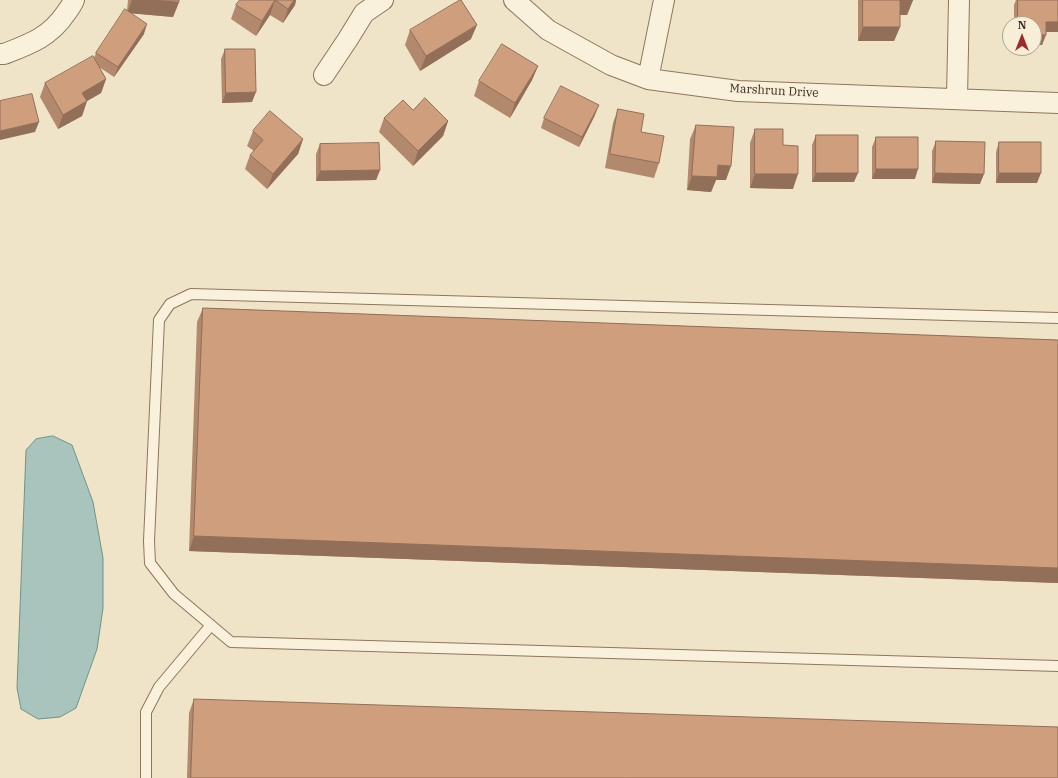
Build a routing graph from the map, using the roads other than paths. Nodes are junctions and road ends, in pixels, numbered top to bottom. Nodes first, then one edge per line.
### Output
1 (74, 0) edge
2 (383, 0) edge
3 (514, 0) edge
4 (664, 0) edge
5 (959, 0) edge
6 (0, 54) edge
7 (324, 75) dead end
8 (648, 79) junction
9 (957, 98) junction
10 (1058, 102) edge
11 (1058, 318) edge
12 (211, 625) junction
13 (1058, 666) edge
14 (146, 778) edge

1 - 6 street
2 - 7 street
3 - 8 street, Marshrun Drive
4 - 8 street
5 - 9 street
8 - 9 street, Marshrun Drive
9 - 10 street, Marshrun Drive
11 - 12 lane
12 - 13 lane
12 - 14 lane

